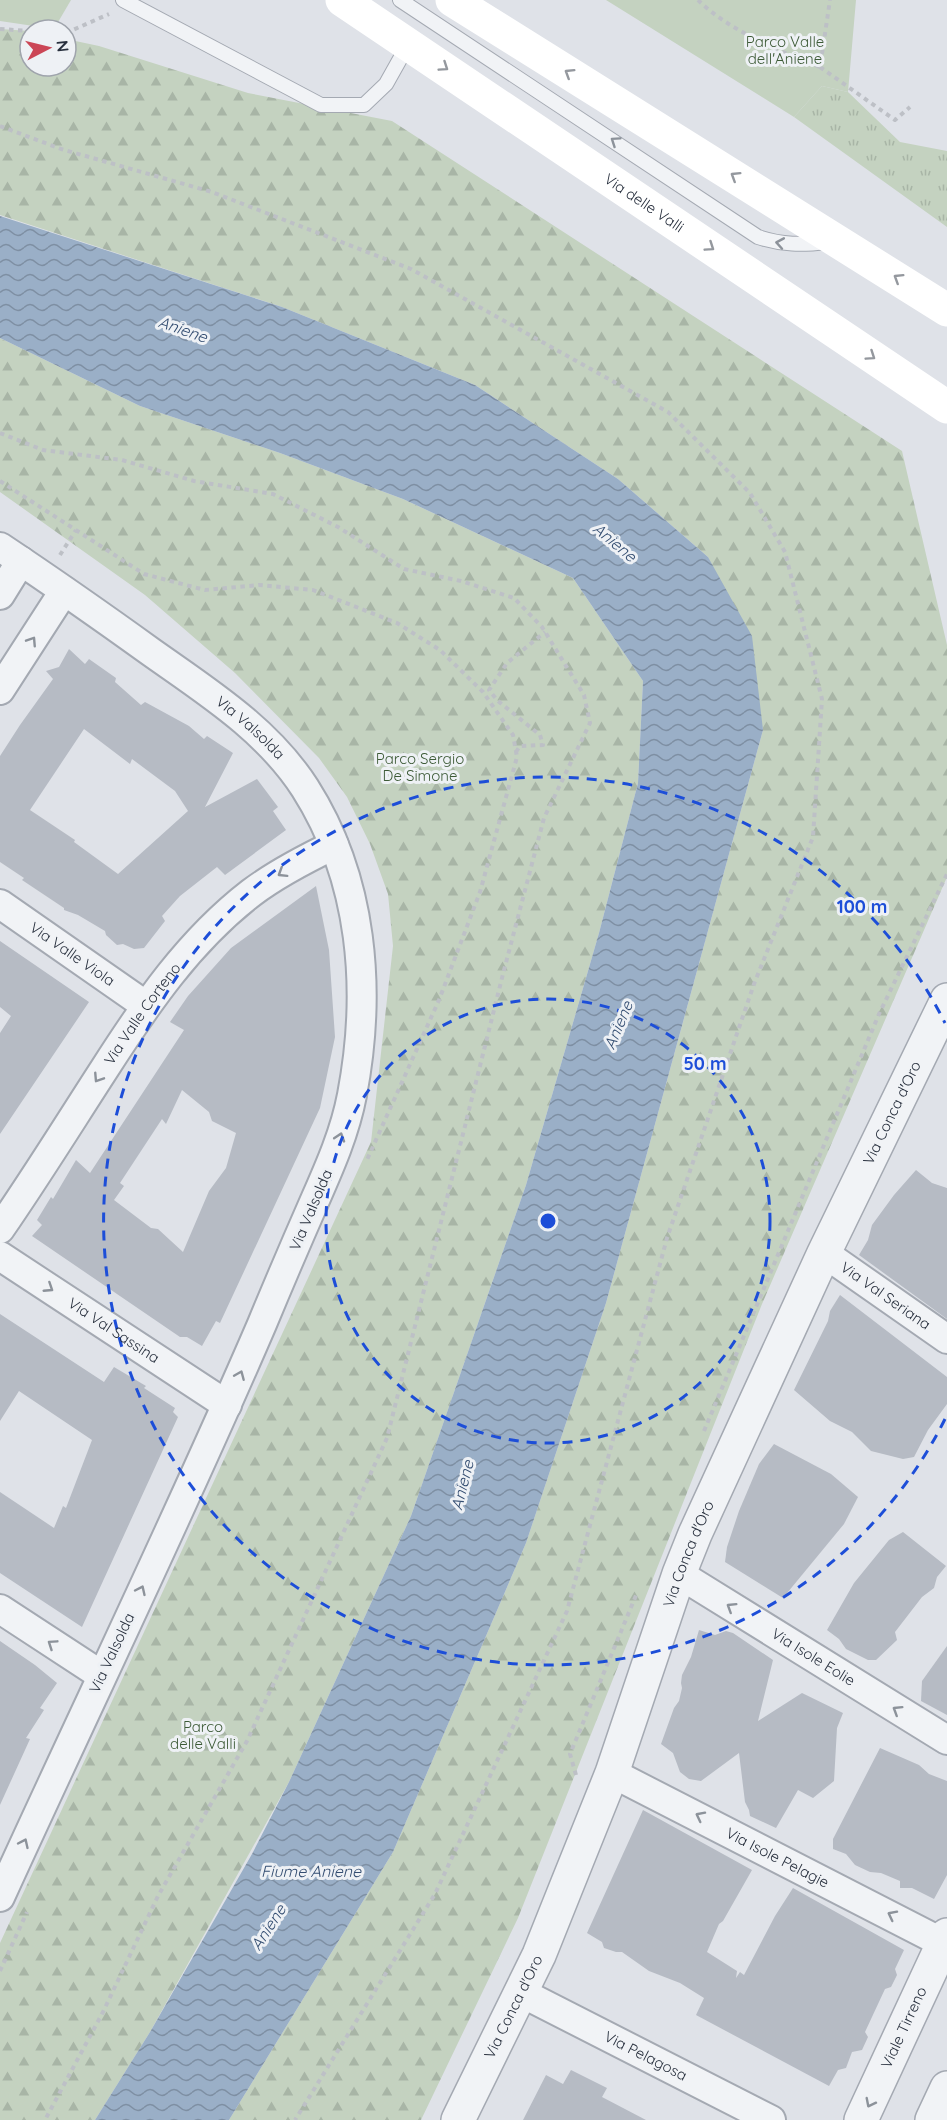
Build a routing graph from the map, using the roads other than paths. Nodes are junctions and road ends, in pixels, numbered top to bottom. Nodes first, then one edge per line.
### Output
1 (342, 0) edge
2 (400, 0) edge
3 (452, 0) edge
4 (127, 2) edge
5 (409, 43) junction
6 (838, 240) junction
7 (947, 310) edge
8 (947, 407) edge
9 (10, 554) edge
10 (64, 591) junction
11 (0, 595) edge
12 (0, 690) edge
13 (334, 845) junction
14 (0, 904) edge
15 (947, 1000) edge
16 (146, 1005) junction
17 (0, 1229) edge
18 (824, 1253) junction
19 (0, 1256) edge
20 (947, 1340) edge
21 (227, 1405) junction
22 (679, 1574) junction
23 (0, 1609) edge
24 (101, 1676) junction
25 (947, 1740) edge
26 (612, 1773) junction
27 (0, 1897) edge
28 (945, 1939) edge
29 (520, 1992) junction
30 (947, 2088) edge
31 (458, 2120) edge
32 (771, 2120) edge
33 (861, 2120) edge
34 (932, 2120) edge

1 - 5 main road, Via delle Valli
6 -> 2 lane
6 -> 3 main road
4 - 5 lane
5 -> 8 main road, Via delle Valli
7 -> 6 main road
9 - 10 street, Via Valsolda
9 - 11 street
12 -> 10 street
10 - 13 street, Via Valsolda
13 -> 16 street, Via Valle Corteno
21 -> 13 street, Via Valsolda
14 - 16 street, Via Valle Viola
15 - 18 street, Via Conca d'Oro
16 -> 17 street, Via Valle Corteno
18 - 20 street, Via Val Seriana
18 - 22 street, Via Conca d'Oro
19 -> 21 street, Via Val Sassina
24 -> 21 street, Via Valsolda
25 -> 22 street, Via Isole Eolie
22 - 26 street, Via Conca d'Oro
24 -> 23 street
27 -> 24 street, Via Valsolda
28 -> 26 street, Via Isole Pelagie
26 - 29 street, Via Conca d'Oro
28 -> 33 street, Viale Tirreno
29 - 31 street, Via Conca d'Oro
29 - 32 street, Via Pelagosa
30 - 34 street

